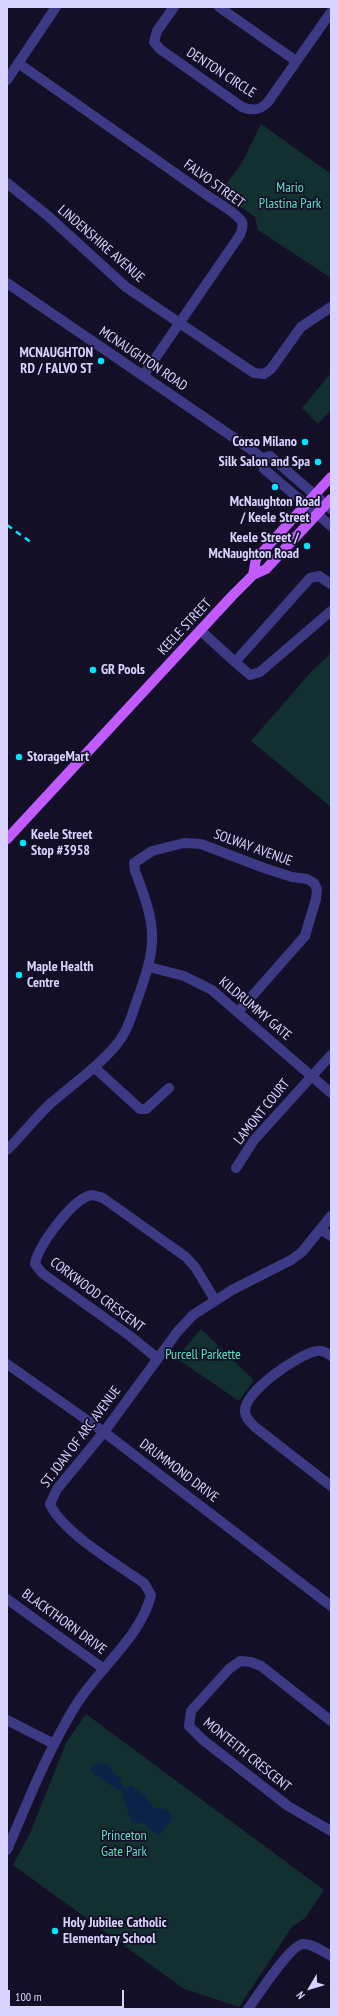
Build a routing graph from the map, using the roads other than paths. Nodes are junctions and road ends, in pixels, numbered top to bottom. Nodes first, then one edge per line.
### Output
1 (56, 7) edge
2 (174, 7) edge
3 (219, 7) edge
4 (331, 12) edge
5 (296, 61) junction
6 (18, 64) junction
7 (7, 80) edge
8 (7, 183) edge
9 (7, 283) edge
10 (331, 306) edge
11 (179, 323) junction
12 (143, 376) junction
13 (262, 458) junction
14 (331, 477) edge
15 (314, 495) junction
16 (306, 504) junction
17 (329, 504) edge
18 (317, 514) junction
19 (331, 526) edge
20 (253, 575) junction
21 (331, 584) edge
22 (331, 611) edge
23 (200, 630) junction
24 (235, 662) junction
25 (7, 839) edge
26 (149, 967) junction
27 (238, 1012) junction
28 (331, 1054) edge
29 (94, 1068) junction
30 (310, 1076) junction
31 (169, 1088) dead end
32 (331, 1093) edge
33 (7, 1150) edge
34 (236, 1168) dead end
35 (331, 1216) edge
36 (321, 1230) junction
37 (331, 1236) edge
38 (215, 1300) junction
39 (331, 1356) edge
40 (157, 1358) junction
41 (7, 1364) edge
42 (104, 1432) junction
43 (331, 1486) edge
44 (7, 1599) edge
45 (331, 1606) edge
46 (104, 1669) junction
47 (7, 1720) edge
48 (331, 1721) edge
49 (54, 1744) junction
50 (331, 1831) edge
51 (7, 1850) edge
52 (331, 1956) edge
53 (248, 2009) edge

1 - 6 street
2 - 5 street, DENTON CIRCLE
3 - 5 street
4 - 5 street, DENTON CIRCLE
6 - 7 street
6 - 11 street, FALVO STREET
8 - 11 street, LINDENSHIRE AVENUE
9 - 12 street, MCNAUGHTON ROAD
10 - 11 street, LINDENSHIRE AVENUE
11 - 12 street, FALVO STREET
12 - 13 street, MCNAUGHTON ROAD
13 - 15 street, MCNAUGHTON ROAD
13 - 16 street, MCNAUGHTON ROAD
14 - 15 main road, KEELE STREET
15 - 16 main road, KEELE STREET
15 - 17 street, MCNAUGHTON ROAD
16 - 18 street, MCNAUGHTON ROAD
16 - 20 main road, KEELE STREET
17 - 18 main road, KEELE STREET
18 - 19 street, MCNAUGHTON ROAD
18 - 20 main road, KEELE STREET
20 - 23 main road, KEELE STREET
21 - 24 street
22 - 24 street
23 - 24 street
23 - 25 main road, KEELE STREET
26 - 27 street, KILDRUMMY GATE
26 - 27 street, SOLWAY AVENUE
26 - 29 street, SOLWAY AVENUE
27 - 30 street, KILDRUMMY GATE
28 - 30 street, LAMONT COURT
29 - 31 street
29 - 33 street, SOLWAY AVENUE
30 - 32 street, KILDRUMMY GATE
30 - 34 street, LAMONT COURT
35 - 36 street, ST. JOAN OF ARC AVENUE
36 - 37 street
36 - 38 street, ST. JOAN OF ARC AVENUE
38 - 40 street, ST. JOAN OF ARC AVENUE
38 - 40 street, CORKWOOD CRESCENT
39 - 43 street
40 - 42 street, ST. JOAN OF ARC AVENUE
41 - 42 street, DRUMMOND DRIVE
42 - 45 street, DRUMMOND DRIVE
42 - 46 street, ST. JOAN OF ARC AVENUE
44 - 46 street, BLACKTHORN DRIVE
46 - 49 street, ST. JOAN OF ARC AVENUE
47 - 49 street
48 - 50 street, MONTEITH CRESCENT
49 - 51 street, ST. JOAN OF ARC AVENUE
52 - 53 street

